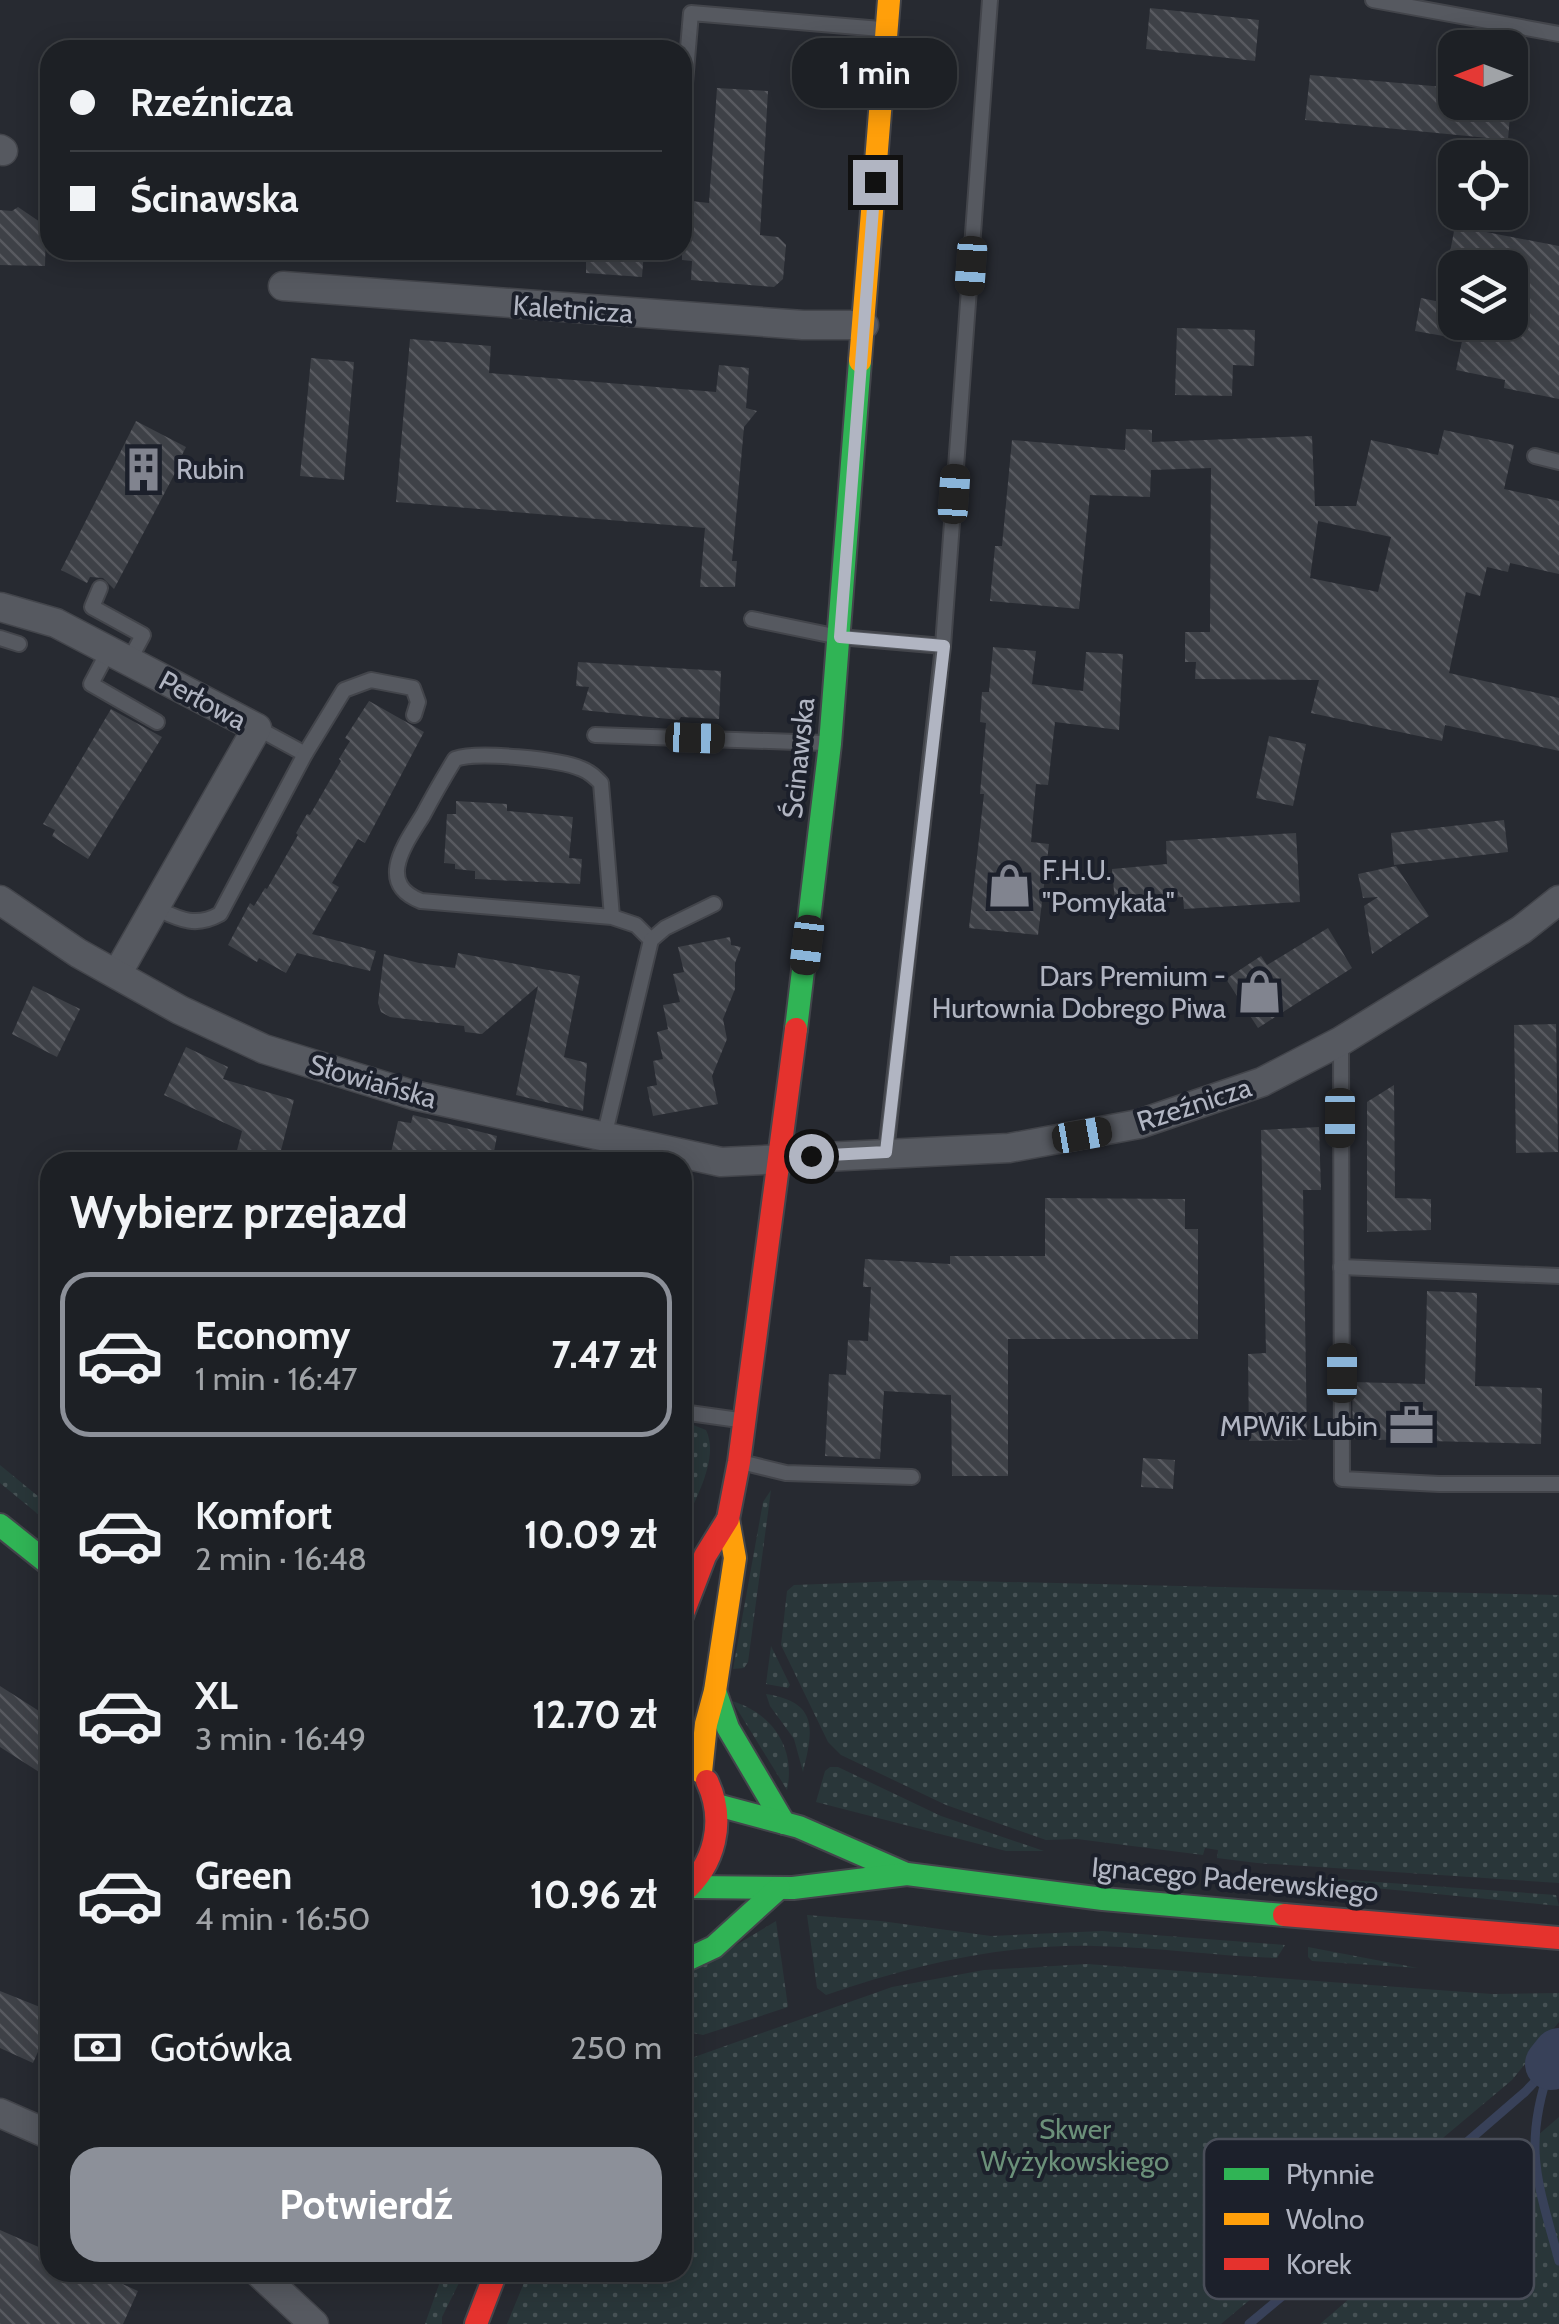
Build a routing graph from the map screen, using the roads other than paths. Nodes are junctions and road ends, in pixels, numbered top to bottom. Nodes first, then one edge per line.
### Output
1 (889, 0) edge
2 (990, 0) edge
3 (1373, 0) edge
4 (887, 29) junction
5 (1559, 34) edge
6 (689, 40) edge
7 (283, 286) dead end
8 (864, 325) junction
9 (1535, 456) dead end
10 (1559, 462) edge
11 (100, 588) dead end
12 (0, 607) edge
13 (752, 619) dead end
14 (840, 637) junction
15 (0, 638) edge
16 (18, 644) dead end
17 (944, 646) junction
18 (119, 656) junction
19 (414, 715) dead end
20 (157, 722) dead end
21 (257, 728) junction
22 (595, 735) dead end
23 (830, 744) junction
24 (305, 754) junction
25 (0, 900) edge
26 (714, 904) dead end
27 (155, 908) junction
28 (1556, 910) edge
29 (612, 917) junction
30 (651, 940) junction
31 (116, 974) junction
32 (1340, 1041) junction
33 (604, 1137) junction
34 (674, 1152) edge
35 (886, 1152) junction
36 (692, 1156) edge
37 (780, 1157) junction
38 (1341, 1267) junction
39 (1559, 1276) edge
40 (692, 1413) edge
41 (745, 1420) junction
42 (739, 1462) junction
43 (912, 1477) dead end
44 (1559, 1484) edge
45 (728, 1518) junction
46 (0, 1525) edge
47 (40, 1557) edge
48 (692, 1590) edge
49 (715, 1691) junction
50 (692, 1765) edge
51 (701, 1772) junction
52 (717, 1805) junction
53 (784, 1823) junction
54 (907, 1874) junction
55 (692, 1883) edge
56 (778, 1888) junction
57 (692, 1890) edge
58 (1559, 1938) edge
59 (692, 1958) edge
60 (0, 2113) edge
61 (40, 2131) edge
62 (269, 2282) edge
63 (492, 2282) edge
64 (314, 2324) edge
65 (476, 2324) edge

1 - 4 main road, Ścinawska
2 - 17 lane
3 - 5 lane
4 - 6 lane
4 - 8 main road, Ścinawska
7 - 8 street, Kaletnicza
8 - 14 main road, Ścinawska
9 - 10 lane
11 - 18 lane
12 - 18 street, Perłowa
13 - 14 lane
14 - 17 lane
14 - 23 main road, Ścinawska
15 - 16 lane
17 - 35 lane
18 - 20 lane
18 - 21 street, Perłowa
19 - 24 lane
21 - 24 lane
21 - 27 street, Perłowa
22 - 23 lane
23 - 37 main road, Ścinawska
24 - 27 lane
25 - 31 street, Słowiańska
26 - 30 lane
27 - 31 street, Perłowa
28 - 32 street, Rzeźnicza
29 - 29 lane
29 - 30 lane
30 - 33 lane
31 - 33 street, Słowiańska
32 - 35 street, Rzeźnicza
32 - 38 lane
33 - 34 street, Słowiańska
35 - 37 street, Rzeźnicza
36 - 37 street, Słowiańska
37 - 41 main road, Ścinawska
38 - 39 lane
38 - 44 lane
40 - 41 lane
41 - 42 main road, Ścinawska
42 - 43 lane
42 - 45 main road, Ścinawska
45 - 48 main road, Ścinawska
45 - 49 main road, Ścinawska
46 - 47 main road
49 - 51 main road, Ścinawska
49 - 53 main road
50 - 51 main road
51 - 52 main road
52 - 53 main road, Ignacego Paderewskiego
52 - 55 main road
53 - 54 main road, Ignacego Paderewskiego
54 - 56 main road, Ignacego Paderewskiego
54 - 58 main road, Ignacego Paderewskiego
56 - 57 main road, Ignacego Paderewskiego
56 - 59 main road
60 - 61 street
62 - 64 street
63 - 65 main road

